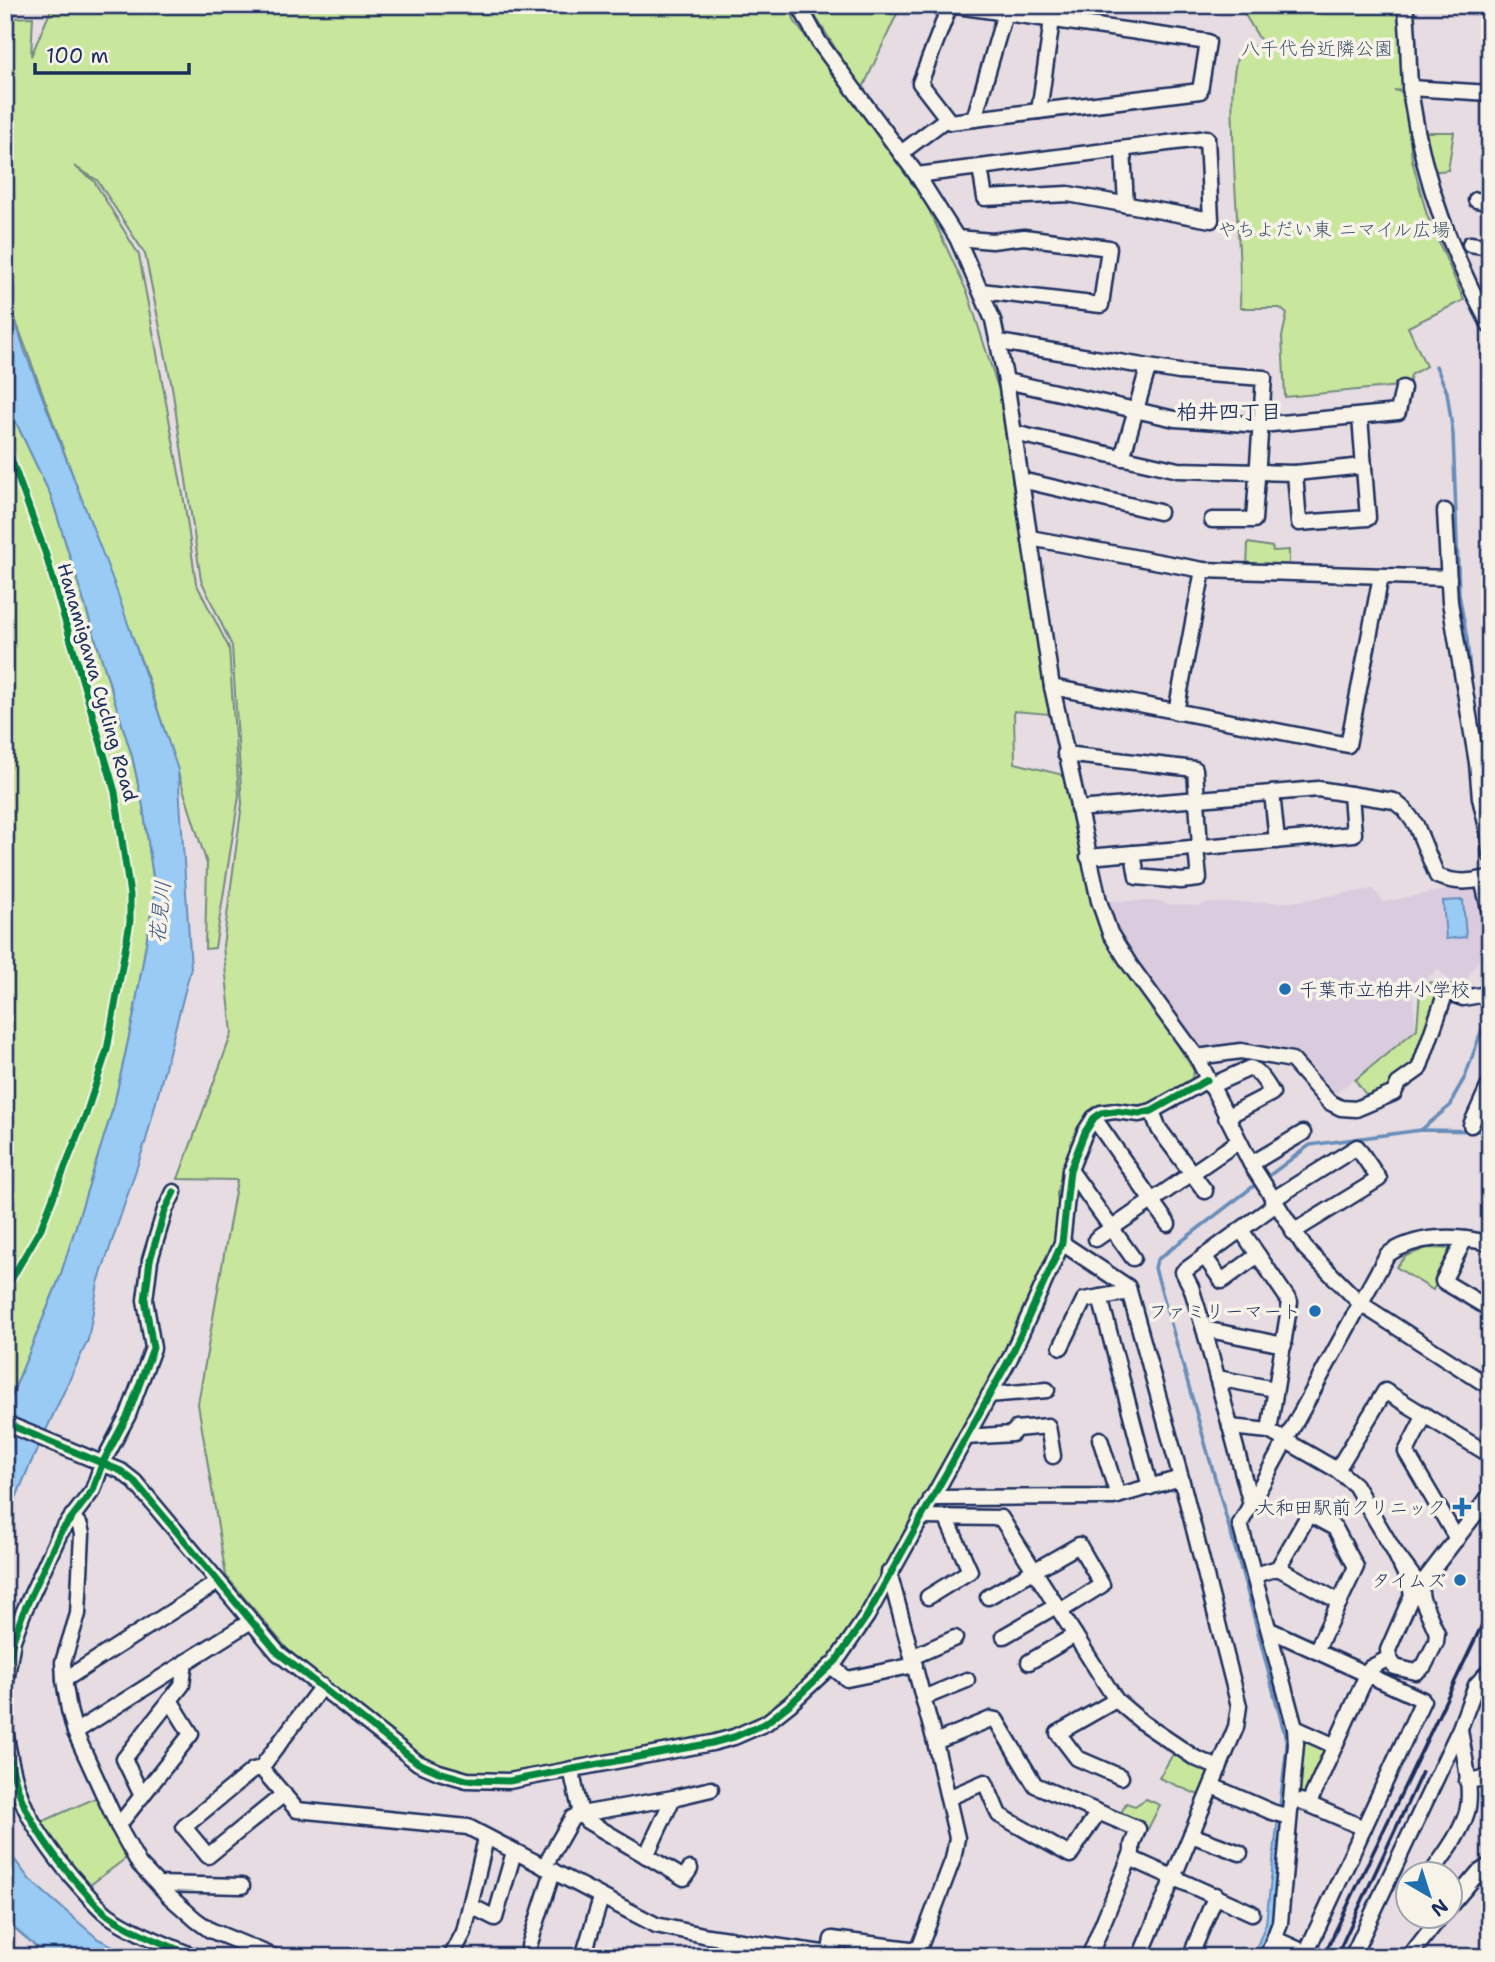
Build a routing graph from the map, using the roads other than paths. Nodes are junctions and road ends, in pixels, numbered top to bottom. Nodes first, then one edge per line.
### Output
1 (799, 5) edge
2 (1405, 5) edge
3 (1006, 9) edge
4 (1052, 20) junction
5 (1410, 88) junction
6 (1490, 93) edge
7 (1039, 111) junction
8 (946, 119) junction
9 (974, 119) junction
10 (1124, 149) junction
11 (901, 153) junction
12 (980, 166) junction
13 (917, 175) junction
14 (1126, 205) junction
15 (957, 238) junction
16 (1470, 244) dead end
17 (1490, 247) edge
18 (981, 291) junction
19 (1490, 326) edge
20 (999, 342) junction
21 (1148, 368) junction
22 (1006, 381) junction
23 (1403, 388) dead end
24 (1136, 411) junction
25 (1360, 417) junction
26 (1261, 425) junction
27 (1014, 433) junction
28 (1122, 458) junction
29 (1364, 466) junction
30 (1295, 473) junction
31 (1257, 474) junction
32 (1021, 480) junction
33 (1445, 510) dead end
34 (1159, 512) dead end
35 (1212, 520) dead end
36 (1030, 538) junction
37 (1203, 570) junction
38 (1381, 576) junction
39 (1449, 578) junction
40 (1052, 687) junction
41 (1176, 712) junction
42 (1065, 754) junction
43 (1272, 793) junction
44 (1351, 794) junction
45 (1197, 799) junction
46 (1078, 809) junction
47 (1277, 841) junction
48 (1198, 848) junction
49 (1133, 853) junction
50 (1490, 855) edge
51 (1088, 857) junction
52 (1490, 913) edge
53 (1490, 985) edge
54 (1198, 1057) junction
55 (1208, 1083) junction
56 (1490, 1083) edge
57 (1485, 1103) edge
58 (1152, 1111) junction
59 (1226, 1117) junction
60 (1094, 1118) junction
61 (1471, 1125) dead end
62 (1303, 1133) dead end
63 (1239, 1141) junction
64 (1251, 1164) junction
65 (1070, 1170) junction
66 (1192, 1173) junction
67 (1205, 1191) dead end
68 (174, 1192) dead end
69 (1152, 1200) junction
70 (1274, 1202) junction
71 (1168, 1224) dead end
72 (1112, 1228) junction
73 (1241, 1230) junction
74 (1293, 1232) junction
75 (1096, 1239) dead end
76 (1465, 1239) junction
77 (1062, 1243) junction
78 (1490, 1244) edge
79 (1258, 1255) junction
80 (1204, 1256) junction
81 (1133, 1258) dead end
82 (1129, 1292) junction
83 (1100, 1297) junction
84 (1361, 1304) junction
85 (1490, 1309) edge
86 (1204, 1329) junction
87 (1284, 1345) junction
88 (1060, 1347) dead end
89 (1217, 1378) junction
90 (1490, 1387) edge
91 (1275, 1389) junction
92 (1047, 1390) dead end
93 (989, 1395) junction
94 (1425, 1415) junction
95 (5, 1423) edge
96 (1230, 1427) junction
97 (1269, 1431) junction
98 (966, 1437) junction
99 (1100, 1439) dead end
100 (1286, 1441) junction
101 (1490, 1455) edge
102 (1053, 1456) dead end
103 (96, 1461) junction
104 (1336, 1470) junction
105 (1181, 1478) junction
106 (1150, 1487) junction
107 (1490, 1495) edge
108 (1118, 1496) junction
109 (931, 1498) junction
110 (1251, 1504) junction
111 (72, 1516) junction
112 (920, 1517) junction
113 (946, 1517) junction
114 (1457, 1539) junction
115 (1394, 1551) junction
116 (1278, 1568) junction
117 (890, 1572) junction
118 (1034, 1572) junction
119 (1255, 1575) junction
120 (218, 1582) junction
121 (1420, 1586) junction
122 (928, 1597) dead end
123 (988, 1597) dead end
124 (1340, 1602) junction
125 (1058, 1609) junction
126 (251, 1621) junction
127 (1270, 1630) junction
128 (1075, 1634) junction
129 (1004, 1636) dead end
130 (955, 1638) dead end
131 (1316, 1651) junction
132 (1389, 1658) junction
133 (914, 1661) junction
134 (185, 1662) junction
135 (1029, 1662) dead end
136 (831, 1667) junction
137 (1490, 1670) edge
138 (1367, 1674) junction
139 (64, 1680) junction
140 (967, 1680) dead end
141 (322, 1686) junction
142 (5, 1687) edge
143 (923, 1698) junction
144 (170, 1700) junction
145 (1116, 1700) junction
146 (5, 1727) edge
147 (1295, 1728) junction
148 (1460, 1728) junction
149 (75, 1732) junction
150 (935, 1742) junction
151 (1335, 1746) junction
152 (261, 1768) junction
153 (1219, 1768) junction
154 (571, 1769) junction
155 (1121, 1777) dead end
156 (1490, 1777) edge
157 (1467, 1781) junction
158 (1212, 1786) junction
159 (711, 1789) dead end
160 (284, 1794) junction
161 (142, 1796) junction
162 (673, 1798) junction
163 (948, 1798) junction
164 (1291, 1799) junction
165 (1309, 1803) junction
166 (1098, 1812) junction
167 (581, 1814) junction
168 (1282, 1815) junction
169 (118, 1826) junction
170 (1364, 1828) junction
171 (1191, 1835) junction
172 (486, 1838) junction
173 (514, 1852) junction
174 (1240, 1853) dead end
175 (646, 1856) junction
176 (1130, 1858) junction
177 (1440, 1860) edge
178 (1490, 1865) edge
179 (549, 1869) junction
180 (690, 1870) dead end
181 (1173, 1878) junction
182 (158, 1884) junction
183 (242, 1886) dead end
184 (1464, 1890) edge
185 (1216, 1895) junction
186 (601, 1898) junction
187 (471, 1906) junction
188 (1252, 1913) dead end
189 (1430, 1930) edge
190 (729, 1939) junction
191 (1275, 1939) junction
192 (530, 1946) dead end
193 (917, 1953) edge
194 (829, 1955) edge
195 (1196, 1955) edge
196 (453, 1956) edge
197 (195, 1957) edge
198 (275, 1957) edge
199 (583, 1957) edge
200 (727, 1957) edge
201 (1089, 1957) edge
202 (1140, 1957) edge
203 (1267, 1957) edge
204 (1352, 1957) edge
205 (1409, 1957) edge

1 - 11 street
2 - 5 street
3 - 4 street
3 - 8 street
3 - 9 street
4 - 7 street
4 - 7 street
5 - 6 street
5 - 19 street
7 - 9 street
8 - 9 street
8 - 11 street
10 - 12 street
10 - 14 street
10 - 14 street
11 - 13 street
12 - 13 street
12 - 14 street
13 - 15 street
15 - 18 street
15 - 18 street
16 - 17 street
18 - 20 street
20 - 21 street
20 - 22 street
21 - 24 street
21 - 26 street
22 - 24 street
22 - 27 street
23 - 25 street
24 - 26 street
24 - 28 street
25 - 26 street
25 - 29 street
26 - 31 street
27 - 28 street
27 - 32 street
28 - 31 street
29 - 30 street
29 - 30 street
30 - 31 street
31 - 35 street
32 - 34 street
32 - 36 street
33 - 39 street
36 - 37 street
36 - 40 street
37 - 38 street
37 - 41 street
38 - 39 street
38 - 41 street
39 - 50 street
40 - 41 street
40 - 42 street
42 - 45 street
42 - 46 street
43 - 44 street
43 - 45 street
43 - 47 street
44 - 47 street
44 - 52 street
45 - 46 street
45 - 48 street
46 - 51 street
47 - 48 street
48 - 49 street
48 - 49 street
49 - 51 street
51 - 54 street
53 - 54 street
54 - 55 street
55 - 58 street
55 - 59 street
55 - 59 street
56 - 57 street
57 - 61 street
58 - 60 street
58 - 66 street
59 - 63 street
60 - 65 street
60 - 69 street
62 - 64 street
63 - 64 street
63 - 66 street
64 - 70 street
65 - 72 street
65 - 77 street
66 - 67 street
66 - 69 street
68 - 103 street
69 - 71 street
69 - 72 street
70 - 73 street
70 - 74 street
70 - 74 street
72 - 75 street
72 - 81 street
73 - 79 street
73 - 80 street
74 - 84 street
76 - 78 street
76 - 84 street
76 - 85 street
77 - 82 street
77 - 93 street
79 - 80 street
79 - 87 street
80 - 86 street
82 - 83 street
82 - 105 street
83 - 88 street
83 - 106 street
84 - 90 street
84 - 100 street
86 - 87 street
86 - 89 street
87 - 91 street
89 - 91 street
89 - 96 street
91 - 97 street
92 - 93 street
93 - 98 street
94 - 101 street
94 - 104 street
94 - 114 street
95 - 103 street
96 - 97 street
96 - 110 street
97 - 100 street
98 - 102 street
98 - 109 street
99 - 108 street
100 - 104 street
100 - 110 street
103 - 111 street
103 - 120 street
104 - 115 street
105 - 106 street
105 - 153 street
106 - 108 street
107 - 114 street
108 - 109 street
109 - 112 street
110 - 119 street
111 - 139 street
111 - 142 street
112 - 113 street
112 - 117 street
113 - 118 street
113 - 122 street
114 - 121 street
115 - 121 street
115 - 132 street
116 - 119 street
116 - 124 street
116 - 124 street
117 - 133 street
117 - 136 street
118 - 123 street
118 - 125 street
118 - 125 street
119 - 127 street
120 - 126 street
120 - 139 street
121 - 132 street
124 - 131 street
125 - 128 street
125 - 129 street
126 - 134 street
126 - 141 street
127 - 131 street
127 - 147 street
128 - 135 street
128 - 145 street
130 - 133 street
131 - 138 street
132 - 138 street
133 - 136 street
133 - 143 street
134 - 144 street
134 - 149 street
136 - 154 street
137 - 148 street
138 - 151 street
138 - 170 street
139 - 149 street
140 - 143 street
141 - 152 street
141 - 154 street
143 - 150 street
144 - 161 street
144 - 161 street
145 - 153 street
145 - 155 street
146 - 197 street
147 - 151 street
147 - 164 street
148 - 157 street
148 - 204 street
149 - 169 street
150 - 163 street
150 - 166 street
151 - 165 street
152 - 160 street
152 - 160 street
153 - 158 street
154 - 167 street
156 - 157 street
157 - 177 street
158 - 168 street
158 - 171 street
159 - 162 street
160 - 172 street
161 - 169 street
162 - 167 street
162 - 175 street
163 - 166 street
163 - 193 street
164 - 165 street
164 - 168 street
165 - 170 street
166 - 176 street
167 - 175 street
167 - 179 street
168 - 191 street
169 - 182 street
170 - 191 street
171 - 174 street
171 - 181 street
172 - 173 street
172 - 187 street
173 - 179 street
173 - 187 street
175 - 180 street
176 - 181 street
176 - 201 street
178 - 184 street
179 - 186 street
179 - 192 street
181 - 185 street
181 - 202 street
182 - 183 street
182 - 198 street
185 - 188 street
185 - 195 street
186 - 190 street
186 - 199 street
187 - 196 street
189 - 205 street
190 - 194 street
190 - 200 street
191 - 203 street
193 - 194 street

